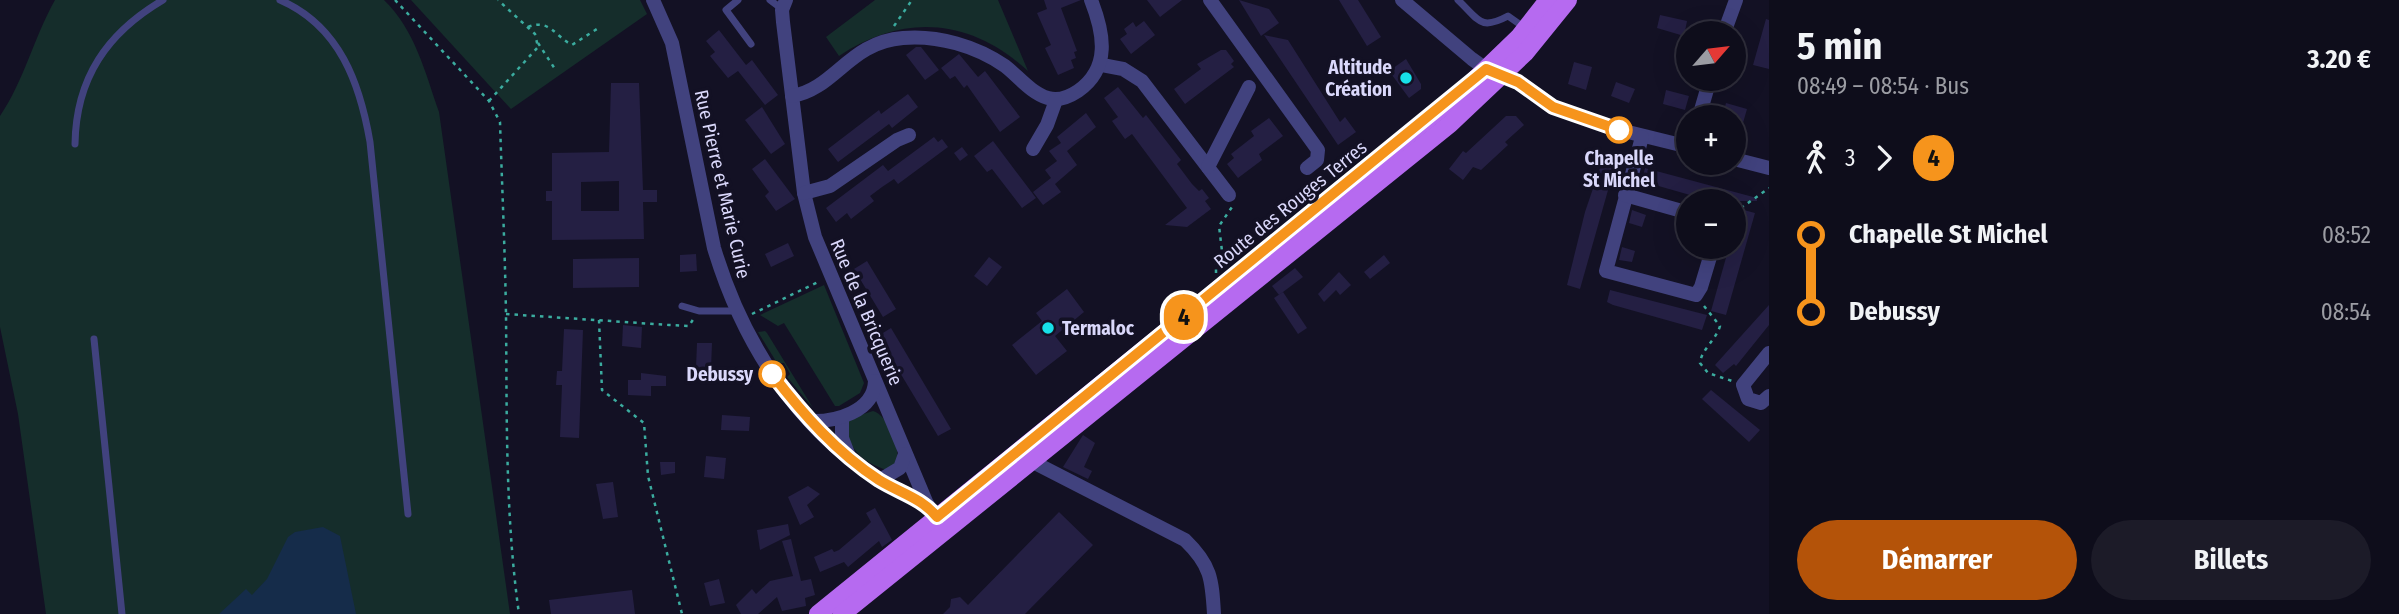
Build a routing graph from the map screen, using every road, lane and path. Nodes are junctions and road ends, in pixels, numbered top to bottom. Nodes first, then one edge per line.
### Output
1 (163, 0) edge
2 (280, 0) edge
3 (395, 0) edge
4 (498, 0) edge
5 (653, 0) edge
6 (738, 0) edge
7 (770, 0) edge
8 (912, 0) edge
9 (1210, 0) edge
10 (1402, 0) edge
11 (1458, 0) edge
12 (1548, 0) edge
13 (1568, 0) edge
14 (1736, 0) edge
15 (1093, 1) edge
16 (784, 5) edge
17 (1728, 21) edge
18 (528, 27) junction
19 (600, 27) dead end
20 (1527, 29) junction
21 (883, 40) junction
22 (538, 43) junction
23 (751, 44) dead end
24 (1101, 65) junction
25 (555, 69) dead end
26 (1494, 73) junction
27 (1249, 87) dead end
28 (792, 96) junction
29 (1056, 100) junction
30 (489, 101) junction
31 (909, 135) dead end
32 (1642, 137) junction
33 (75, 144) dead end
34 (1676, 144) edge
35 (1033, 149) dead end
36 (1746, 162) edge
37 (1208, 167) junction
38 (1307, 168) dead end
39 (1769, 168) edge
40 (1769, 188) edge
41 (804, 192) junction
42 (1229, 194) joint
43 (1625, 195) junction
44 (1746, 204) edge
45 (1676, 209) edge
46 (1709, 259) edge
47 (1215, 266) dead end
48 (831, 276) junction
49 (1696, 295) junction
50 (681, 306) dead end
51 (699, 311) junction
52 (506, 314) junction
53 (738, 315) junction
54 (599, 320) junction
55 (94, 339) dead end
56 (1769, 353) edge
57 (874, 381) junction
58 (1744, 383) junction
59 (1769, 396) edge
60 (859, 407) junction
61 (888, 414) junction
62 (842, 418) junction
63 (810, 421) junction
64 (905, 453) junction
65 (849, 457) junction
66 (1031, 461) junction
67 (880, 480) junction
68 (408, 514) dead end
69 (937, 517) junction
70 (122, 614) edge
71 (519, 614) edge
72 (682, 614) edge
73 (818, 614) edge
74 (842, 614) edge
75 (1214, 614) edge

1 - 33 lane
2 - 68 lane
3 - 30 path
4 - 18 path
5 - 53 street, Rue Pierre et Marie Curie
6 - 23 lane
7 - 16 lane
8 - 21 path
9 - 38 street
10 - 26 street
11 - 20 lane
12 - 20 main road, Route des Rouges Terres
13 - 26 main road, Route des Rouges Terres
14 - 17 street
15 - 24 street
16 - 28 street, Rue de la Bricquerie
18 - 19 path
18 - 22 path
20 - 26 main road, Route des Rouges Terres
21 - 28 street
21 - 29 street
22 - 25 path
22 - 30 path
24 - 29 street
24 - 37 street
26 - 32 street
26 - 66 main road, Route des Rouges Terres
26 - 69 main road, Route des Rouges Terres
27 - 37 street
28 - 41 street, Rue de la Bricquerie
29 - 35 street
30 - 52 path
31 - 41 street
32 - 34 street
32 - 43 street
36 - 39 street
37 - 42 street
40 - 44 path
41 - 48 street, Rue de la Bricquerie
42 - 47 path
43 - 45 street
43 - 49 street
46 - 49 street
48 - 53 path
48 - 57 street, Rue de la Bricquerie
49 - 58 path
50 - 51 lane
51 - 53 lane
51 - 54 path
52 - 54 path
52 - 71 path
53 - 63 street, Rue Pierre et Marie Curie
54 - 72 path
55 - 70 lane
56 - 58 street
57 - 60 street
57 - 61 street, Rue de la Bricquerie
58 - 59 street
60 - 61 street
60 - 62 street
61 - 64 street, Rue de la Bricquerie
62 - 63 street
62 - 65 street
63 - 65 street, Rue Pierre et Marie Curie
64 - 67 street
64 - 69 street, Rue de la Bricquerie
65 - 67 street, Rue Pierre et Marie Curie
66 - 69 main road, Route des Rouges Terres
66 - 75 street
67 - 69 street, Rue Pierre et Marie Curie
69 - 73 main road, Route des Rouges Terres
69 - 74 main road, Route des Rouges Terres

